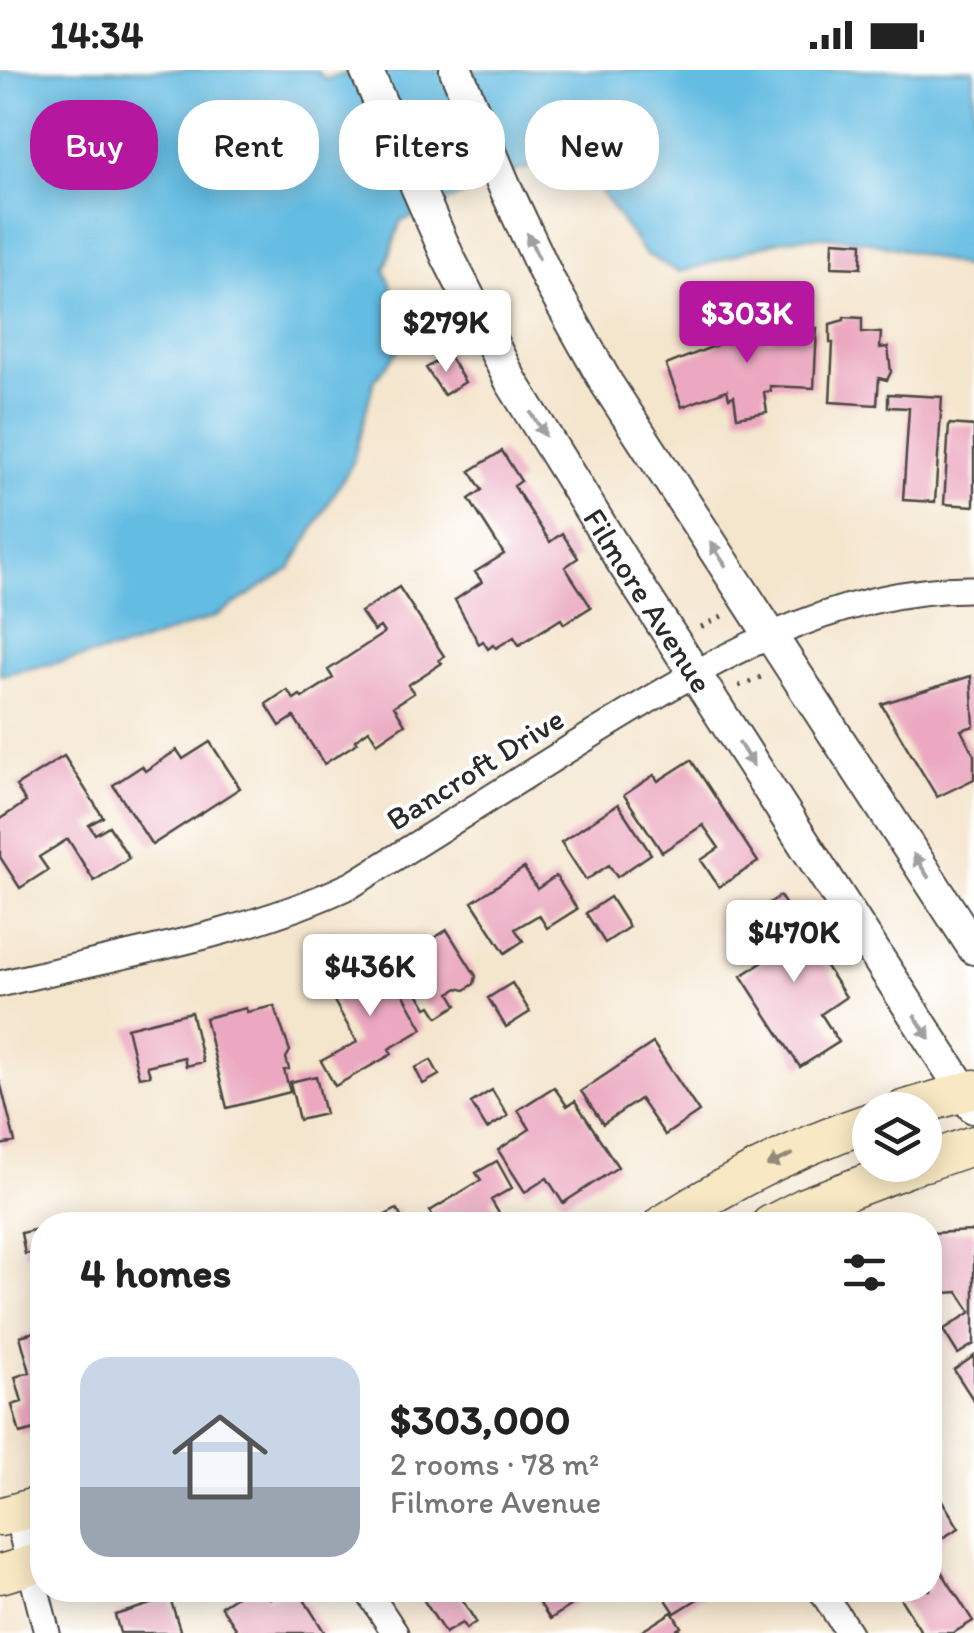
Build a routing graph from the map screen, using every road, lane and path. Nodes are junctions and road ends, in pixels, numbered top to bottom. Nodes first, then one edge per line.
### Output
1 (366, 70) edge
2 (456, 70) edge
3 (974, 589) edge
4 (734, 610) dead end
5 (695, 630) dead end
6 (772, 635) junction
7 (694, 671) junction
8 (774, 672) dead end
9 (734, 688) dead end
10 (974, 948) edge
11 (0, 984) edge
12 (971, 1096) edge
13 (942, 1102) edge
14 (852, 1129) edge
15 (974, 1145) edge
16 (942, 1156) edge
17 (870, 1182) edge
18 (682, 1212) edge
19 (795, 1212) edge
20 (20, 1512) edge
21 (24, 1567) edge
22 (36, 1602) edge
23 (375, 1602) edge
24 (829, 1602) edge
25 (47, 1633) edge
26 (395, 1633) edge
27 (849, 1633) edge

1 -> 7 street, Filmore Avenue
6 -> 2 street
3 - 6 street, Bancroft Drive
4 - 5 path
6 - 7 street, Bancroft Drive
10 -> 6 street
7 - 11 street, Bancroft Drive
7 -> 12 street, Filmore Avenue
8 - 9 path
12 - 13 main road
14 -> 18 main road
15 - 16 main road
17 - 19 main road
20 - 21 street
22 - 25 street
23 - 26 street
24 - 27 street

